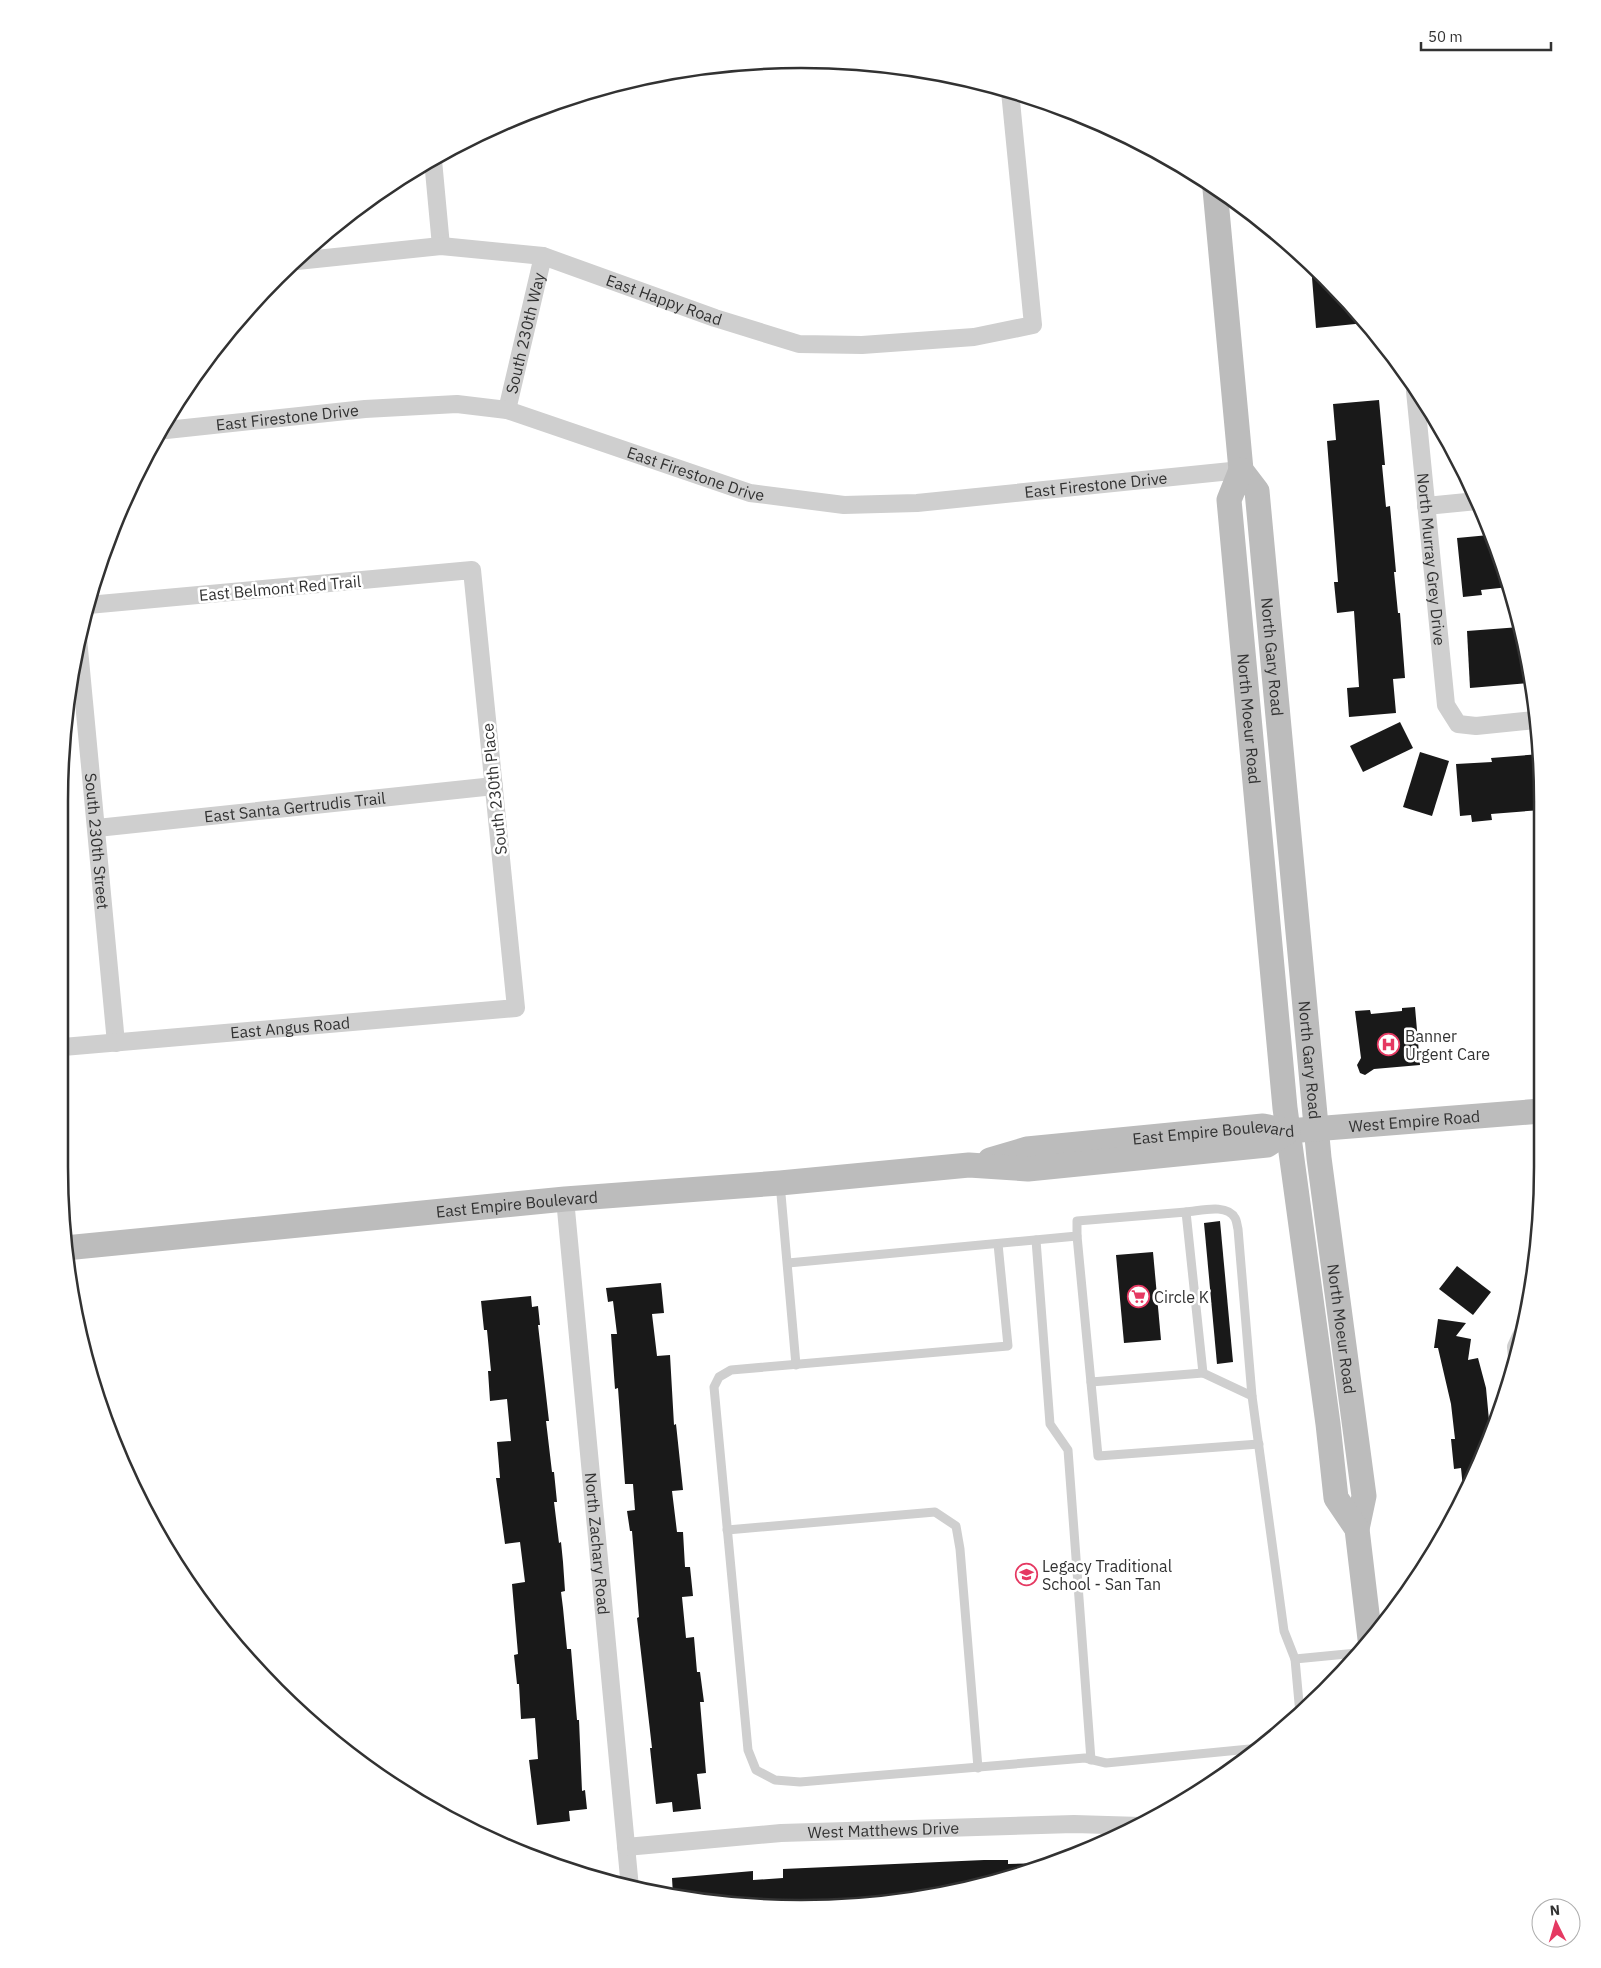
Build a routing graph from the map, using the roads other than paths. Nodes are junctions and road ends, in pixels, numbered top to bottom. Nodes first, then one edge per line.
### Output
1 (1011, 98) edge
2 (434, 166) edge
3 (1215, 196) edge
4 (441, 246) junction
5 (543, 256) junction
6 (305, 260) edge
7 (1416, 403) edge
8 (507, 410) junction
9 (168, 431) edge
10 (1241, 470) junction
11 (1470, 502) edge
12 (1426, 506) junction
13 (472, 570) joint
14 (94, 604) edge
15 (81, 665) edge
16 (1529, 721) edge
17 (494, 786) junction
18 (97, 828) junction
19 (1271, 972) joint
20 (516, 1008) joint
21 (116, 1043) junction
22 (68, 1047) edge
23 (1534, 1112) edge
24 (1316, 1129) junction
25 (1288, 1132) junction
26 (780, 1182) junction
27 (565, 1199) junction
28 (1186, 1212) junction
29 (1077, 1236) junction
30 (1036, 1240) junction
31 (998, 1244) junction
32 (72, 1247) edge
33 (788, 1263) junction
34 (796, 1365) junction
35 (1203, 1373) junction
36 (1091, 1382) junction
37 (1252, 1396) junction
38 (1258, 1444) junction
39 (1357, 1529) junction
40 (727, 1530) junction
41 (1369, 1630) edge
42 (1349, 1654) edge
43 (1295, 1659) junction
44 (1299, 1705) edge
45 (1247, 1749) edge
46 (1091, 1760) junction
47 (978, 1768) junction
48 (1124, 1825) edge
49 (626, 1847) junction
50 (629, 1880) edge

1 - 5 street, East Happy Road
2 - 4 street
3 - 10 main road
4 - 5 street, East Happy Road
4 - 6 street, East Happy Road
5 - 8 street, South 230th Way
7 - 12 street, North Murray Grey Drive
8 - 9 street, East Firestone Drive
8 - 10 street, East Firestone Drive
10 - 19 main road, North Moeur Road
10 - 24 main road, North Gary Road
11 - 12 street
12 - 16 street, North Murray Grey Drive
13 - 14 street, East Belmont Red Trail
13 - 17 street, South 230th Place
15 - 18 street, South 230th Street
17 - 18 street, East Santa Gertrudis Trail
17 - 20 street, South 230th Place
18 - 21 street, South 230th Street
19 - 25 main road, North Gary Road
20 - 21 street, East Angus Road
21 - 22 street, East Angus Road
23 - 24 main road, West Empire Road
24 - 25 main road, West Empire Road
24 - 39 main road, North Moeur Road
25 - 26 main road, East Empire Boulevard
25 - 39 main road, North Gary Road
26 - 27 main road, East Empire Boulevard
26 - 33 lane
27 - 32 main road, East Empire Boulevard
27 - 49 street, North Zachary Road
28 - 29 lane
28 - 35 lane
28 - 37 lane
29 - 30 lane
29 - 36 lane
30 - 31 lane
30 - 46 lane
31 - 33 lane
31 - 34 lane
33 - 34 lane
34 - 40 lane
35 - 36 lane
35 - 37 lane
36 - 38 lane
37 - 38 lane
38 - 43 lane
39 - 41 main road, North Gary Road
40 - 47 lane
40 - 47 lane
42 - 43 lane
43 - 44 lane
45 - 46 lane
46 - 47 lane
48 - 49 street, West Matthews Drive
49 - 50 street, North Zachary Road

